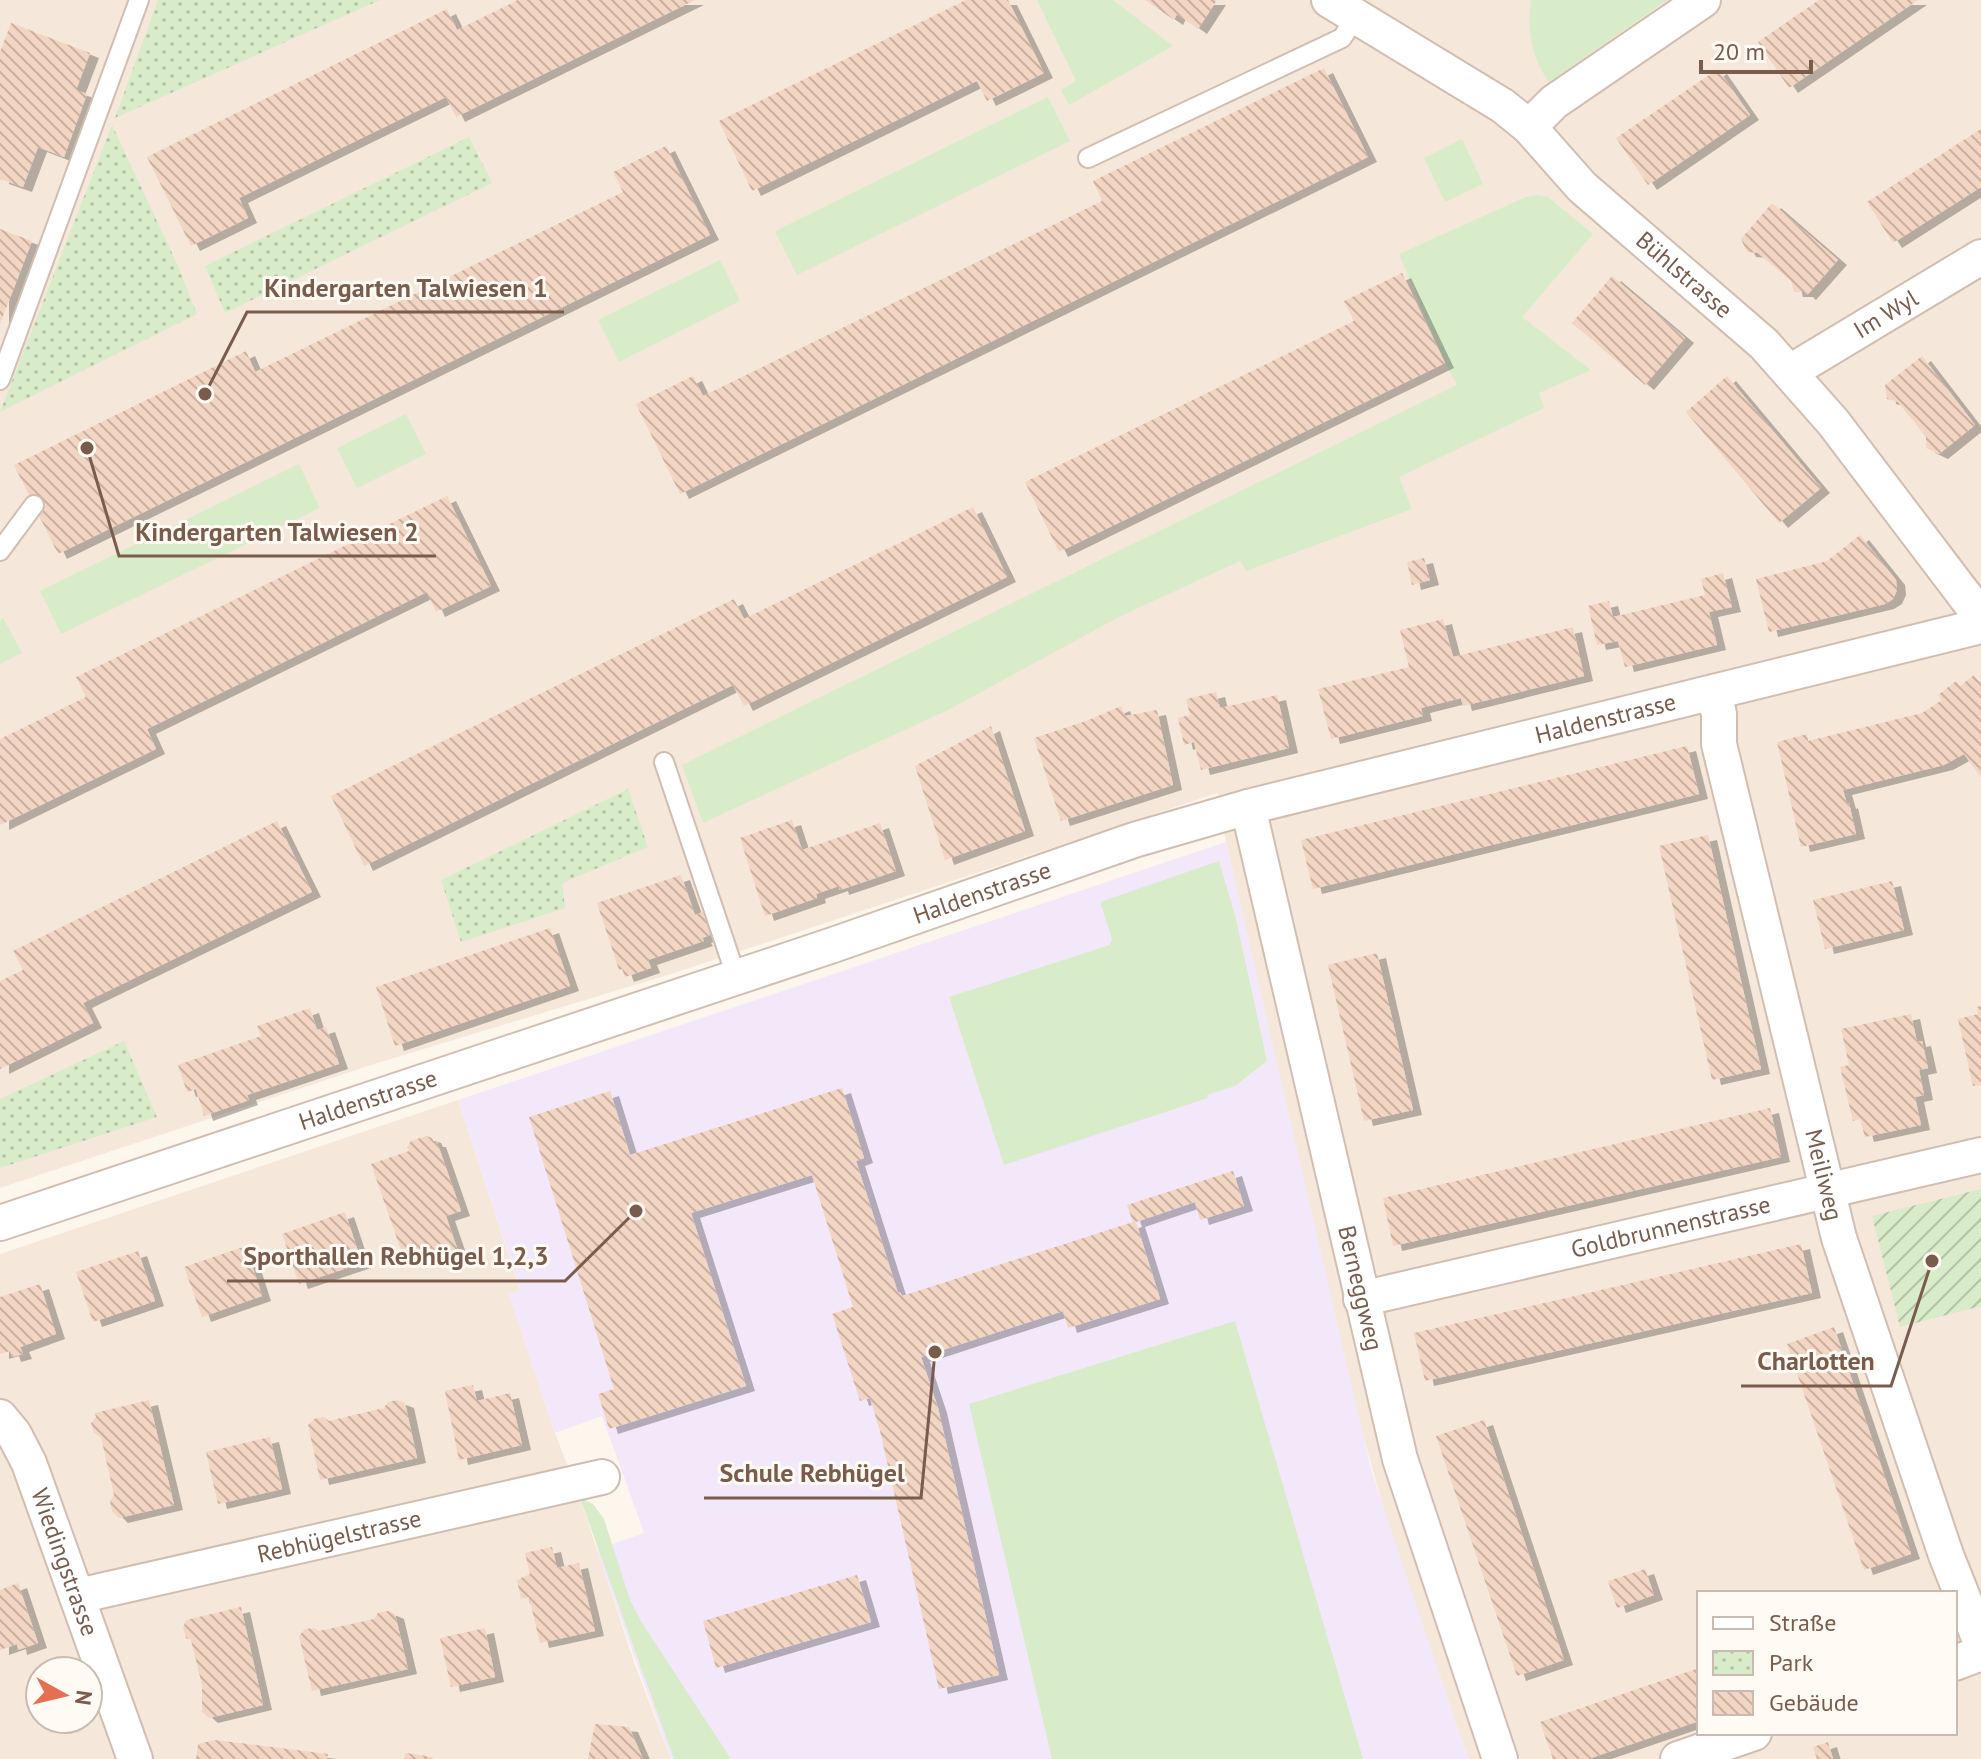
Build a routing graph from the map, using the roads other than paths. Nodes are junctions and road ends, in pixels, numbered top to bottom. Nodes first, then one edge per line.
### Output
1 (139, 0) edge
2 (1703, 0) edge
3 (1342, 9) edge
4 (1529, 127) junction
5 (1088, 158) dead end
6 (1981, 257) edge
7 (1790, 372) junction
8 (0, 380) edge
9 (34, 505) dead end
10 (0, 551) edge
11 (1981, 617) edge
12 (1981, 626) edge
13 (1714, 692) junction
14 (664, 762) dead end
15 (1248, 807) junction
16 (736, 976) junction
17 (1981, 1155) edge
18 (1826, 1190) junction
19 (0, 1223) edge
20 (1361, 1299) junction
21 (0, 1417) edge
22 (602, 1477) dead end
23 (78, 1596) junction
24 (1980, 1640) edge
25 (1957, 1661) edge
26 (1748, 1735) edge
27 (135, 1759) edge
28 (1500, 1759) edge
29 (1678, 1759) edge

1 - 8 lane
2 - 4 street
3 - 4 street, Bühlstrasse
3 - 5 lane
4 - 7 street, Bühlstrasse
6 - 7 street, Im Wyl
7 - 11 street, Bühlstrasse
9 - 10 lane
12 - 13 street, Haldenstrasse
13 - 15 street, Haldenstrasse
13 - 18 street, Meiliweg
14 - 16 lane
15 - 16 street, Haldenstrasse
15 - 20 street, Berneggweg
16 - 19 street, Haldenstrasse
17 - 18 street, Goldbrunnenstrasse
18 - 20 street, Goldbrunnenstrasse
18 - 24 street, Meiliweg
20 - 28 street, Berneggweg
21 - 23 street, Wiedingstrasse
22 - 23 street, Rebhügelstrasse
23 - 27 street, Wiedingstrasse
24 - 25 street
26 - 29 street

